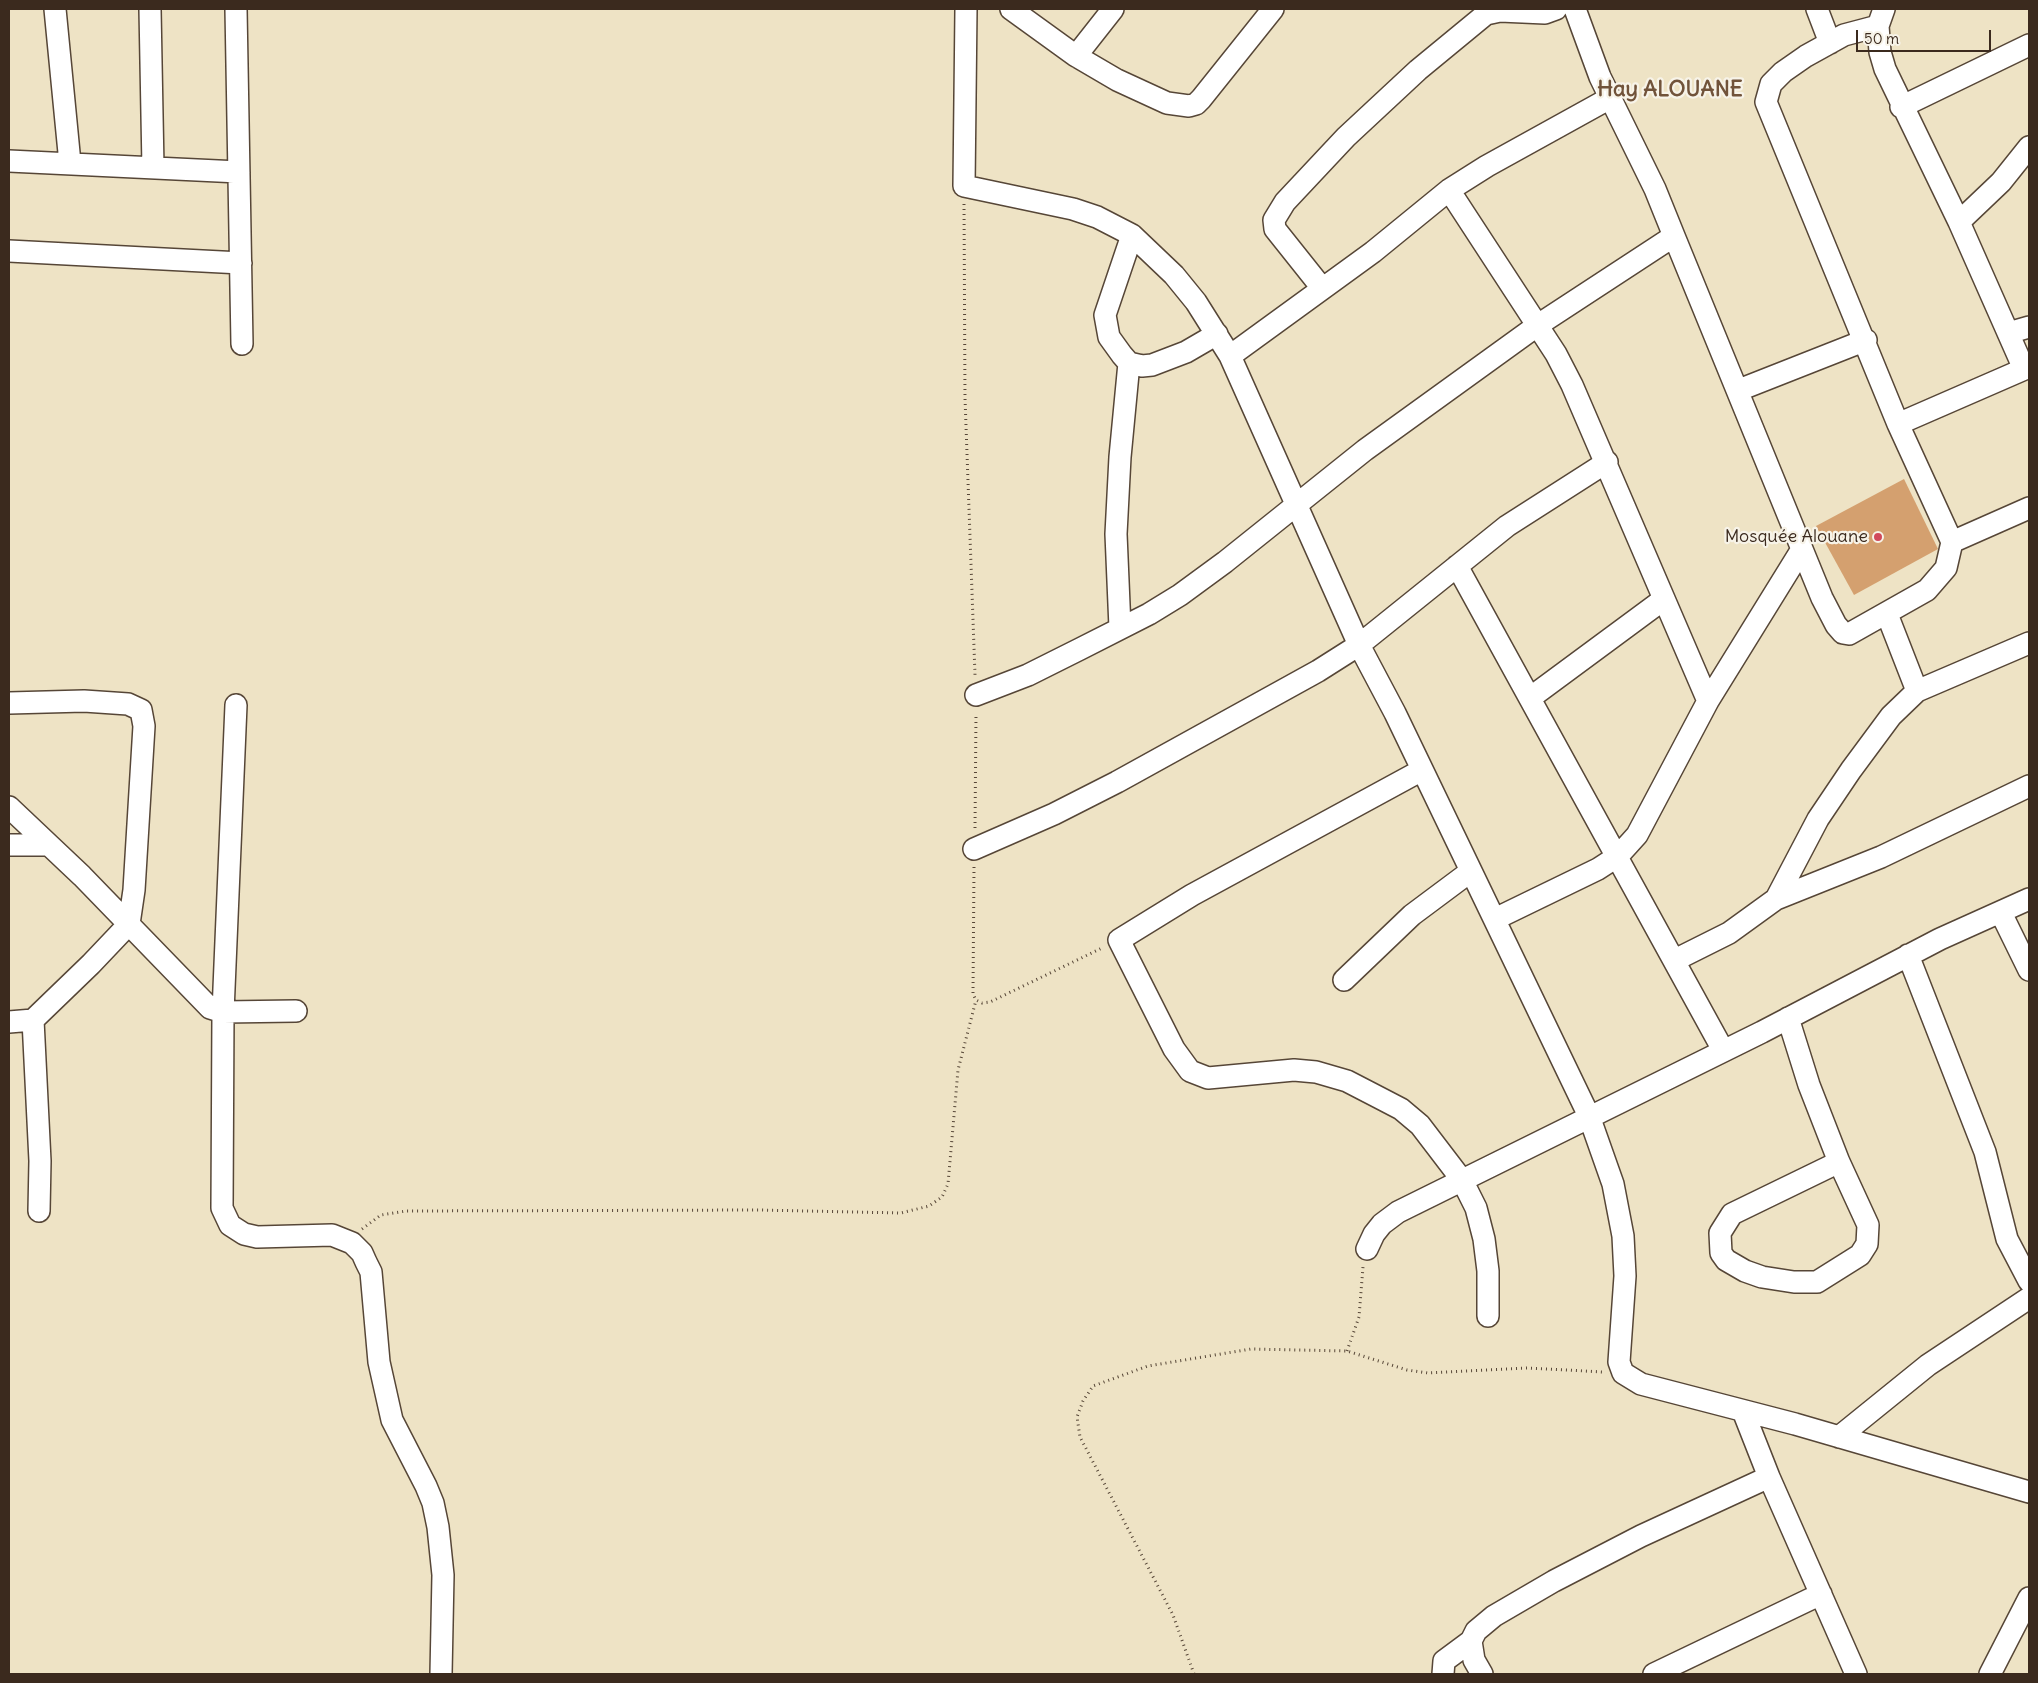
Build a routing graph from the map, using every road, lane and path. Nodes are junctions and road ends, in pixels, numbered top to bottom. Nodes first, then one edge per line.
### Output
1 (55, 9) edge
2 (150, 9) edge
3 (236, 9) edge
4 (966, 9) edge
5 (1011, 9) edge
6 (1112, 9) edge
7 (1273, 9) edge
8 (1556, 9) edge
9 (1575, 9) edge
10 (1817, 9) edge
11 (1881, 18) edge
12 (1830, 43) junction
13 (2029, 45) edge
14 (1076, 56) junction
15 (1610, 98) junction
16 (1901, 106) junction
17 (2029, 147) edge
18 (9, 161) edge
19 (70, 163) junction
20 (153, 168) junction
21 (239, 172) junction
22 (964, 186) junction
23 (1449, 190) junction
24 (1958, 222) junction
25 (1132, 235) junction
26 (1674, 236) junction
27 (9, 251) edge
28 (241, 263) junction
29 (1322, 288) junction
30 (1538, 326) junction
31 (2029, 327) edge
32 (2008, 333) junction
33 (1217, 334) junction
34 (1866, 340) junction
35 (242, 344) dead end
36 (1230, 356) junction
37 (1129, 363) junction
38 (2027, 368) edge
39 (1738, 390) junction
40 (1898, 424) junction
41 (1607, 462) junction
42 (1296, 505) junction
43 (2029, 508) edge
44 (1952, 542) junction
45 (1802, 549) junction
46 (1457, 566) junction
47 (1664, 599) junction
48 (1887, 614) junction
49 (1120, 628) junction
50 (2029, 643) edge
51 (1359, 646) junction
52 (1917, 691) junction
53 (976, 695) junction
54 (1530, 698) junction
55 (1708, 701) junction
56 (9, 703) edge
57 (236, 705) dead end
58 (1422, 770) junction
59 (2029, 786) edge
60 (9, 807) edge
61 (9, 845) edge
62 (48, 845) junction
63 (974, 849) junction
64 (1618, 856) junction
65 (1471, 872) junction
66 (1776, 899) junction
67 (2029, 899) edge
68 (2001, 913) junction
69 (1495, 919) junction
70 (129, 924) junction
71 (1119, 940) junction
72 (1908, 955) junction
73 (1674, 960) junction
74 (2029, 970) edge
75 (1344, 980) dead end
76 (976, 1000) junction
77 (296, 1011) dead end
78 (223, 1012) junction
79 (1788, 1018) junction
80 (33, 1020) junction
81 (9, 1022) edge
82 (1723, 1050) junction
83 (1589, 1116) junction
84 (1839, 1162) junction
85 (1462, 1180) junction
86 (39, 1211) dead end
87 (352, 1243) junction
88 (1367, 1249) joint
89 (2029, 1281) edge
90 (2029, 1298) edge
91 (1488, 1316) dead end
92 (1347, 1351) junction
93 (1623, 1374) junction
94 (1743, 1411) junction
95 (1839, 1437) junction
96 (1769, 1477) junction
97 (2029, 1492) edge
98 (1821, 1594) junction
99 (2029, 1598) edge
100 (1471, 1641) junction
101 (442, 1674) edge
102 (1194, 1674) edge
103 (1443, 1674) edge
104 (1482, 1674) edge
105 (1654, 1674) edge
106 (1856, 1674) edge
107 (1990, 1674) edge

1 - 19 street
2 - 20 street
3 - 21 street
4 - 22 street
5 - 14 street
6 - 14 street
7 - 14 street
8 - 29 street
9 - 15 street
10 - 12 street
11 - 12 street
11 - 16 street
12 - 34 street
13 - 16 street
15 - 23 street
15 - 26 street
16 - 24 street
17 - 24 street
18 - 19 street
19 - 20 street
20 - 21 street
21 - 28 street
22 - 25 street
22 - 53 path
23 - 29 street
23 - 30 street
24 - 32 street
25 - 33 street
25 - 37 street
26 - 30 street
26 - 39 street
27 - 28 street
28 - 35 street
29 - 36 street
30 - 41 street
30 - 42 street
31 - 32 street
32 - 38 street
33 - 36 street
33 - 37 street
34 - 39 street
34 - 40 street
36 - 42 street
37 - 49 street
38 - 40 street
39 - 45 street
40 - 44 street
41 - 46 street
41 - 47 street
42 - 49 street
42 - 51 street
43 - 44 street
44 - 48 street
45 - 48 street
45 - 55 street
46 - 51 street
46 - 54 street
47 - 54 street
47 - 55 street
48 - 52 street
49 - 53 street
50 - 52 street
51 - 58 street
51 - 63 street
52 - 66 street
53 - 63 path
54 - 64 street
55 - 64 street
56 - 70 street
57 - 78 street
58 - 65 street
58 - 71 street
59 - 66 street
60 - 62 street
61 - 62 street
62 - 70 street
63 - 76 path
64 - 69 street
64 - 73 street
65 - 69 street
65 - 75 street
66 - 73 street
67 - 68 street
68 - 72 street
68 - 74 street
69 - 83 street
70 - 78 street
70 - 80 street
71 - 76 path
71 - 85 street
72 - 79 street
72 - 89 street
73 - 82 street
76 - 87 path
77 - 78 street
78 - 87 street
79 - 82 street
79 - 84 street
80 - 81 street
80 - 86 street
82 - 83 street
83 - 85 street
83 - 93 street
84 - 84 street
85 - 88 street
85 - 91 street
87 - 101 street
88 - 92 path
90 - 95 street
92 - 93 path
92 - 102 path
93 - 94 street
94 - 95 street
94 - 96 street
95 - 97 street
96 - 98 street
96 - 100 street
98 - 105 street
98 - 106 street
99 - 107 street
100 - 103 street
100 - 104 street

